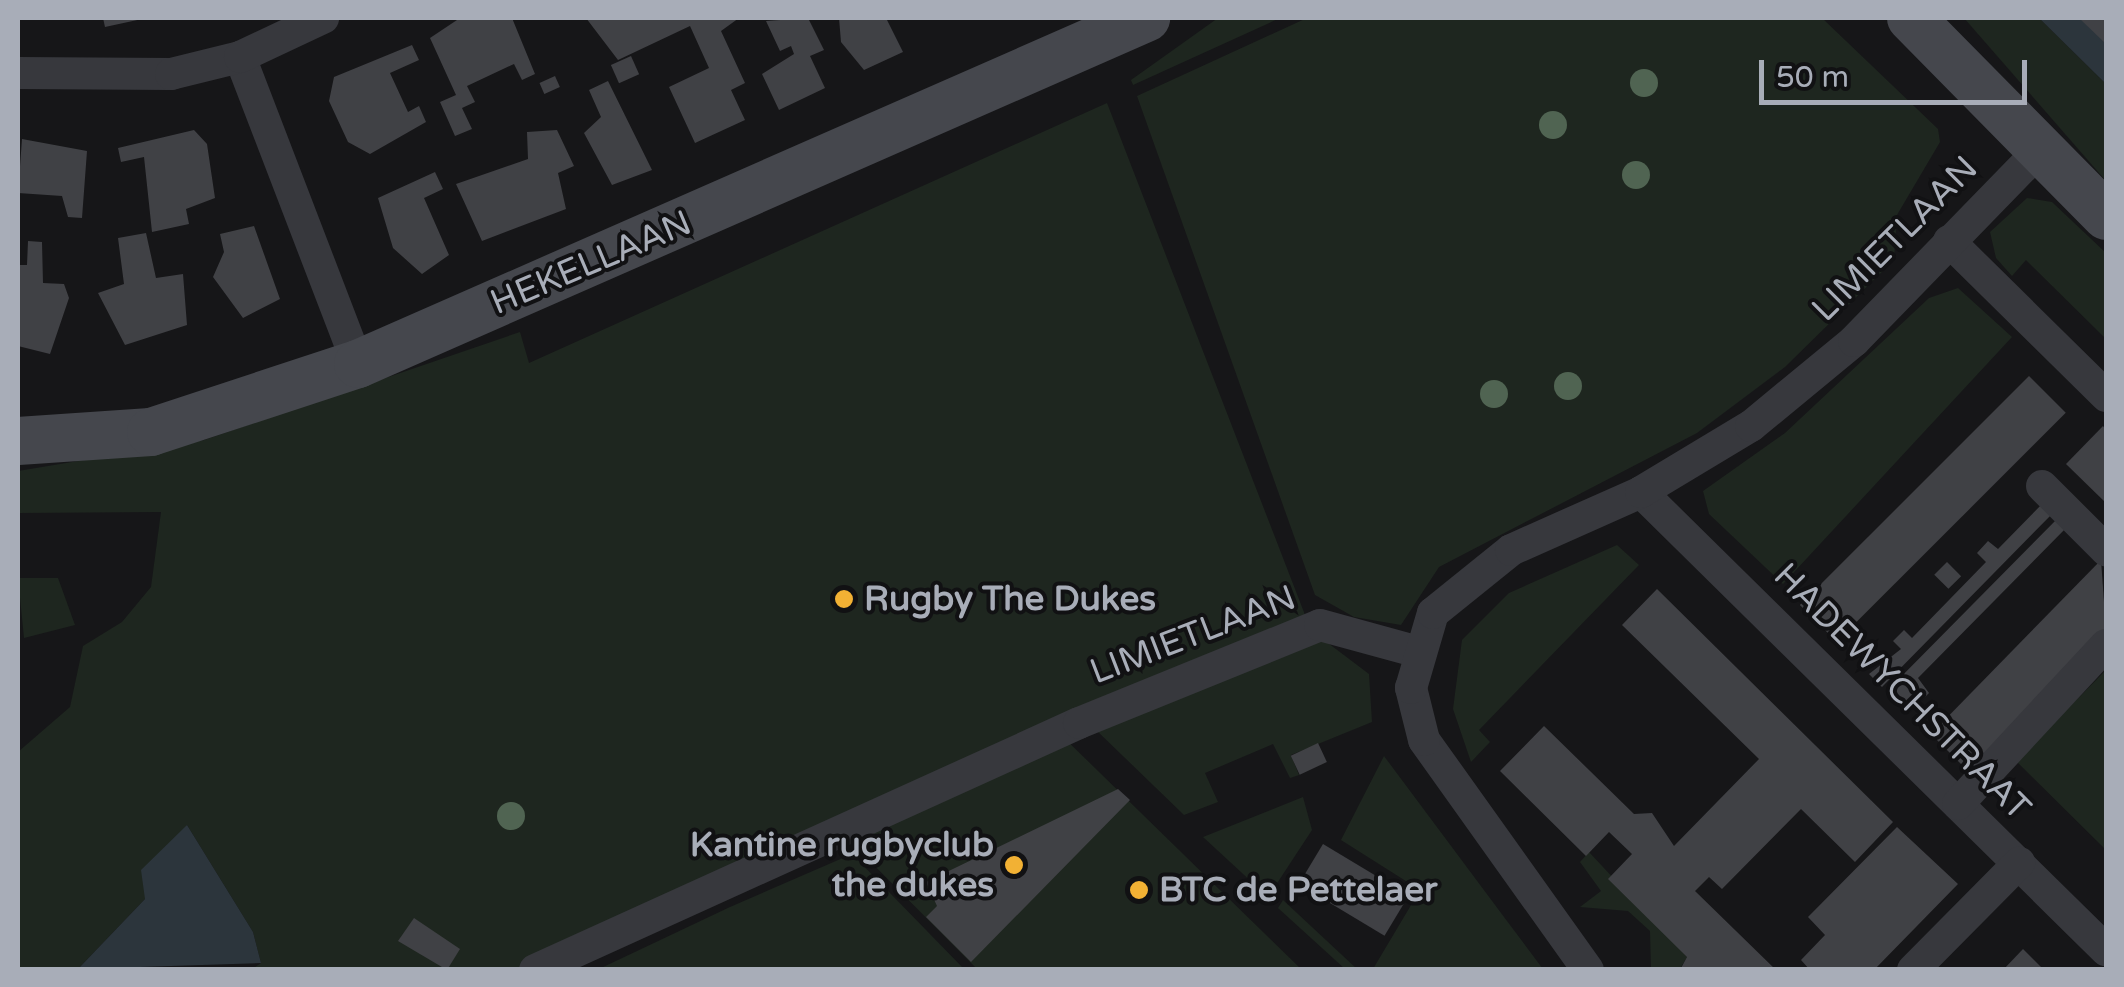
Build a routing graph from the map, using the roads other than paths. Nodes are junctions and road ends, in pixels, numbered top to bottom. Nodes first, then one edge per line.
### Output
1 (322, 18) edge
2 (1146, 18) edge
3 (1911, 18) edge
4 (1085, 32) edge
5 (240, 56) junction
6 (18, 73) edge
7 (2040, 150) junction
8 (2106, 216) edge
9 (1949, 241) junction
10 (358, 364) junction
11 (2106, 396) edge
12 (18, 441) edge
13 (2042, 486) dead end
14 (1641, 492) junction
15 (2106, 550) edge
16 (2106, 645) edge
17 (1416, 652) junction
18 (1958, 804) junction
19 (2018, 863) junction
20 (2102, 936) edge
21 (535, 970) edge
22 (1588, 970) edge
23 (1913, 970) edge

1 - 5 street
2 - 4 main road, HEKELLAAN
3 - 7 main road
4 - 10 main road, HEKELLAAN
5 - 6 street
5 - 10 street
7 - 8 main road
7 - 9 street, LIMIETLAAN
9 - 11 street
9 - 14 street, LIMIETLAAN
10 - 12 main road, HEKELLAAN
13 - 15 street
14 - 17 street, LIMIETLAAN
14 - 18 street, HADEWYCHSTRAAT
16 - 18 street
17 - 21 street, LIMIETLAAN
17 - 22 street
18 - 19 street, HADEWYCHSTRAAT
19 - 20 street, HADEWYCHSTRAAT
19 - 23 street

